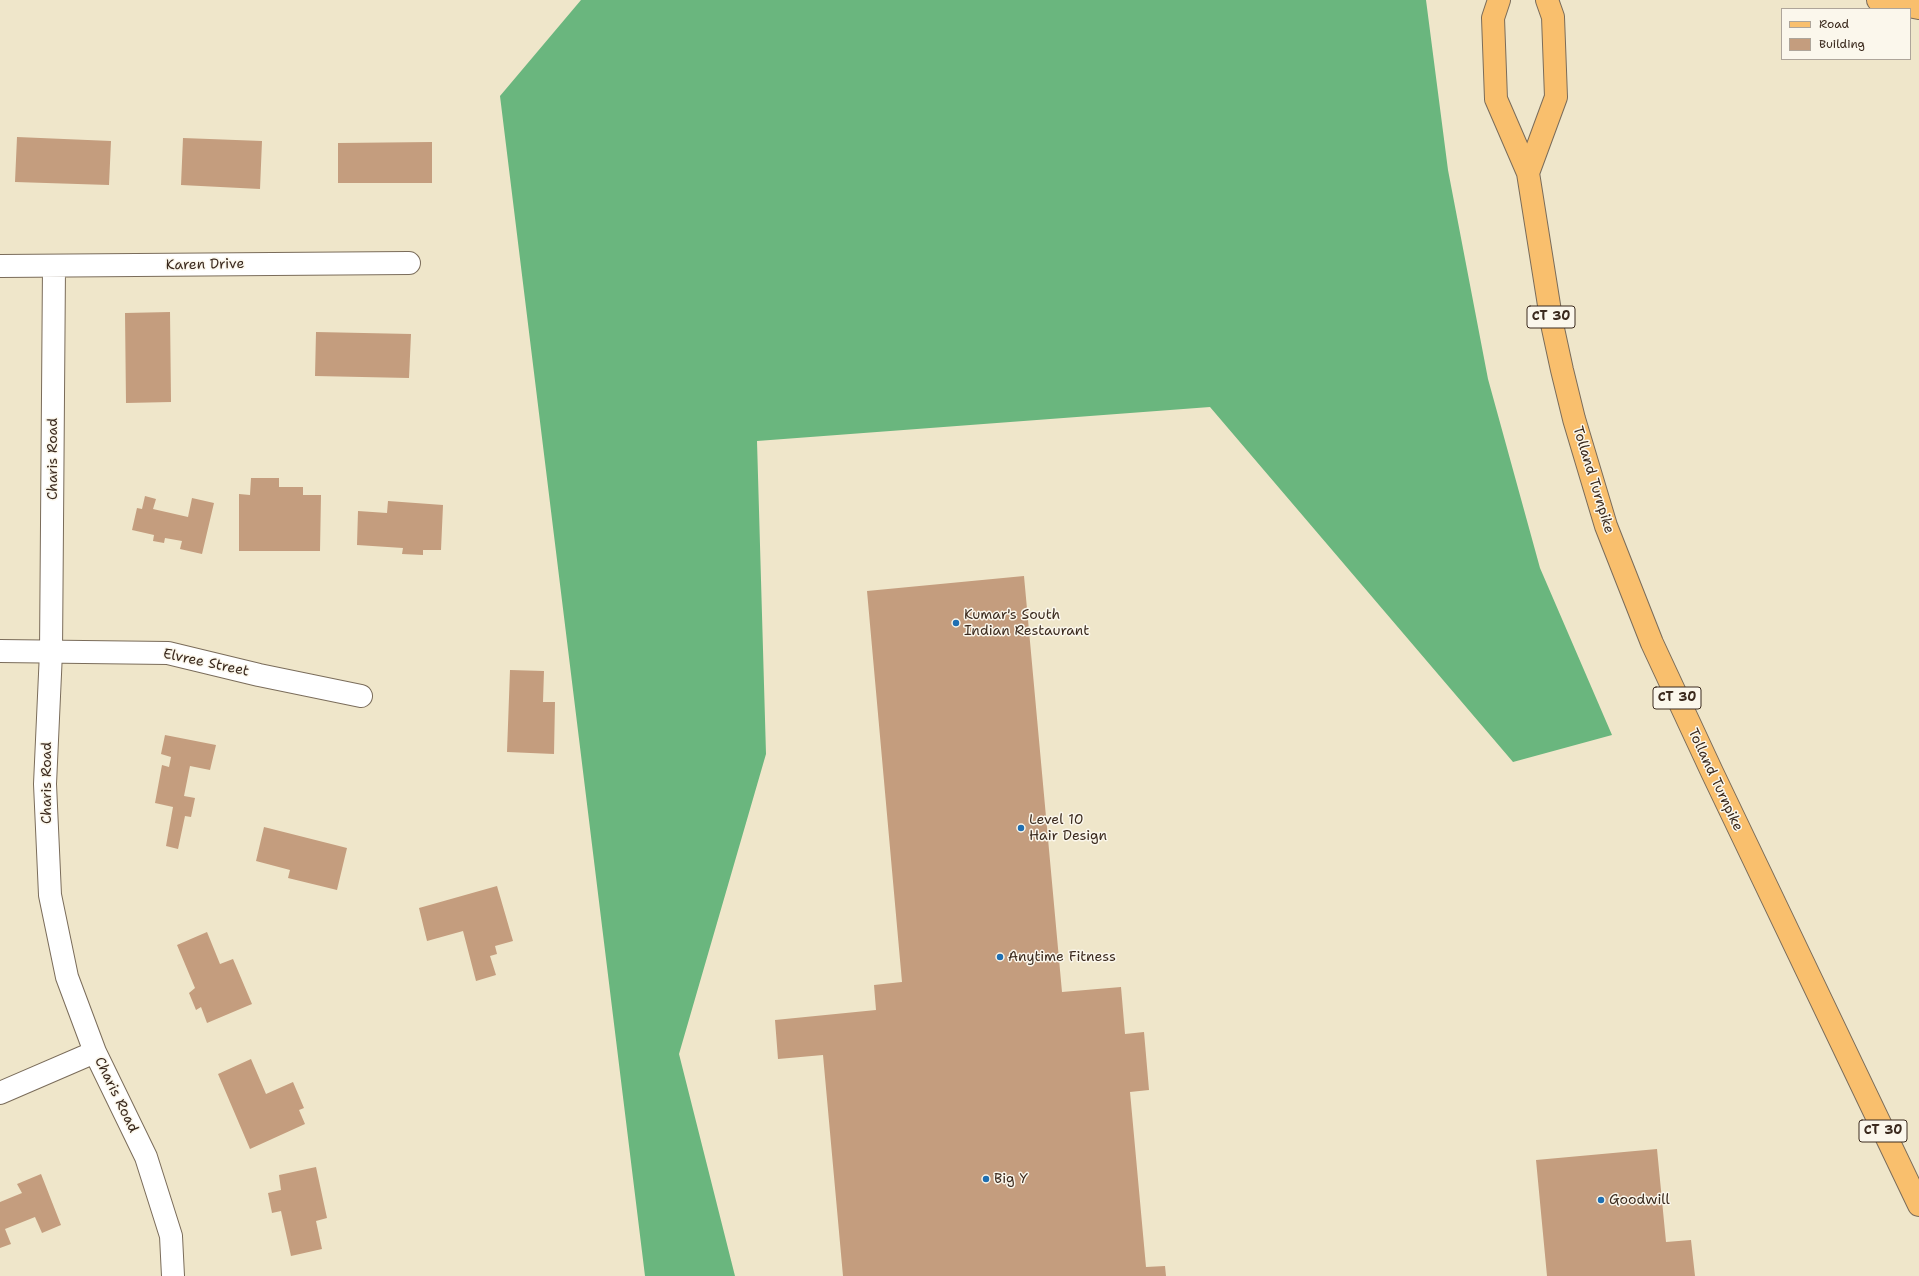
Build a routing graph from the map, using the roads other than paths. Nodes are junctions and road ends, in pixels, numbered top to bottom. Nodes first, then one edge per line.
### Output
1 (1498, 0) edge
2 (1547, 0) edge
3 (1878, 0) edge
4 (1919, 8) edge
5 (1528, 173) junction
6 (409, 263) dead end
7 (0, 266) edge
8 (54, 267) junction
9 (0, 651) edge
10 (51, 652) junction
11 (361, 696) dead end
12 (95, 1052) junction
13 (0, 1093) edge
14 (1919, 1205) edge
15 (173, 1276) edge

1 - 5 main road, Tolland Turnpike / CT 30
2 - 5 main road, Tolland Turnpike / CT 30
3 - 4 main road
5 - 14 main road, Tolland Turnpike / CT 30
6 - 8 street, Karen Drive
7 - 8 street, Karen Drive
8 - 10 street, Charis Road
9 - 10 street, Elvree Street
10 - 11 street, Elvree Street
10 - 12 street, Charis Road
12 - 13 street
12 - 15 street, Charis Road

